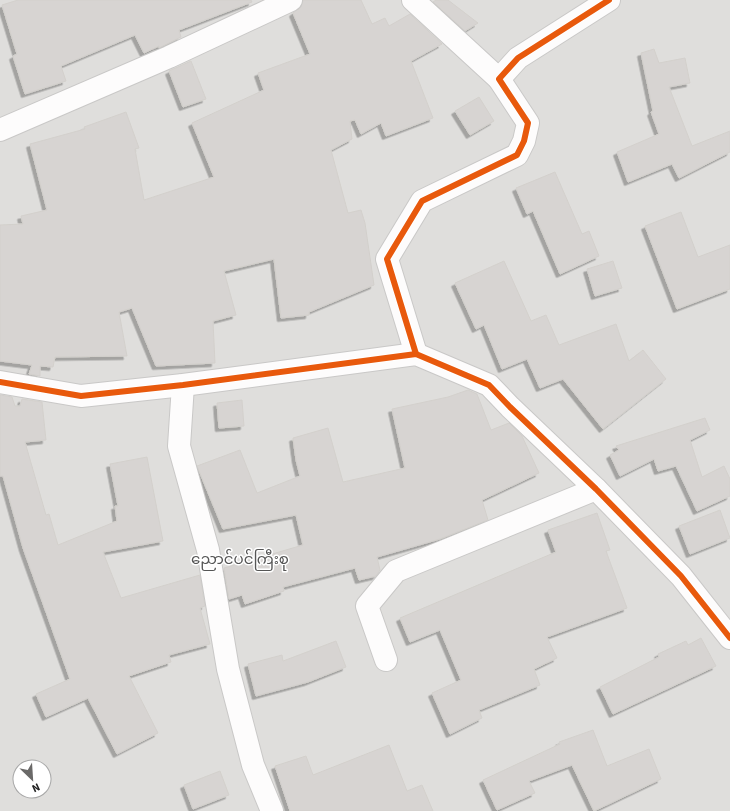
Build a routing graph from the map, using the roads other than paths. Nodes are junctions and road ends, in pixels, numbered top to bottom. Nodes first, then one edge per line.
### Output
1 (291, 0) edge
2 (413, 0) edge
3 (609, 0) edge
4 (499, 79) junction
5 (0, 130) edge
6 (416, 354) junction
7 (0, 382) edge
8 (183, 385) junction
9 (596, 489) junction
10 (730, 638) edge
11 (386, 660) dead end
12 (272, 811) edge

1 - 5 street
2 - 4 street
3 - 4 street
4 - 6 street
6 - 8 street
6 - 9 street
7 - 8 street
8 - 12 street
9 - 10 street
9 - 11 street

